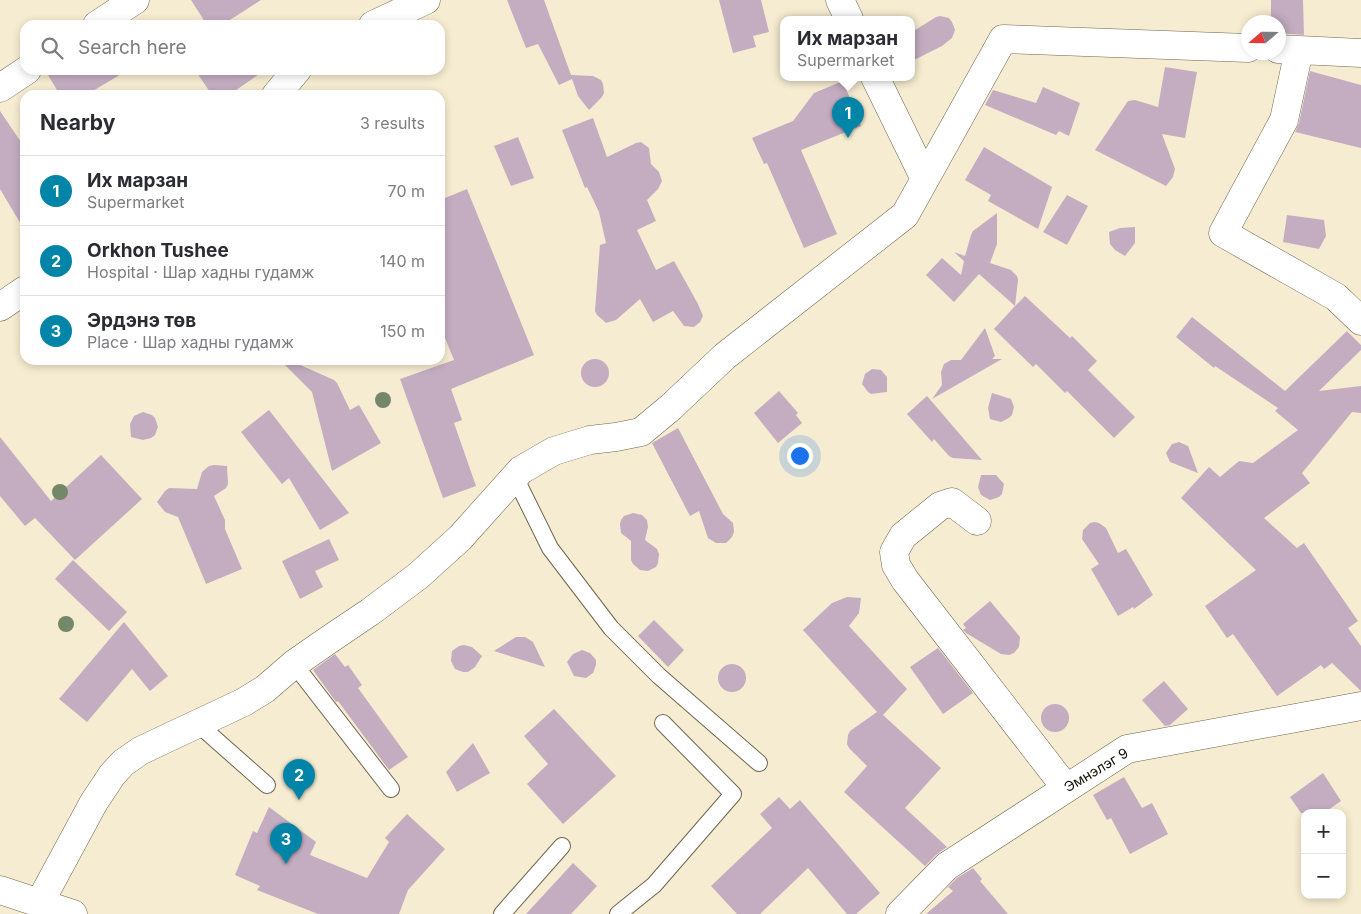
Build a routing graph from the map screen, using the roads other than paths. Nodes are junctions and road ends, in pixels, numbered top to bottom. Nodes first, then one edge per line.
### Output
1 (135, 0) edge
2 (426, 0) edge
3 (840, 0) edge
4 (848, 16) edge
5 (105, 20) edge
6 (384, 20) edge
7 (1241, 48) edge
8 (1289, 50) edge
9 (1361, 53) edge
10 (20, 75) edge
11 (293, 75) edge
12 (877, 81) edge
13 (0, 88) edge
14 (280, 90) edge
15 (924, 179) junction
16 (20, 293) edge
17 (0, 307) edge
18 (1361, 321) edge
19 (515, 477) junction
20 (976, 521) dead end
21 (294, 664) junction
22 (1361, 706) edge
23 (663, 723) dead end
24 (198, 724) junction
25 (759, 763) dead end
26 (267, 785) dead end
27 (1066, 788) junction
28 (391, 789) dead end
29 (562, 846) dead end
30 (0, 890) edge
31 (40, 902) junction
32 (73, 914) edge
33 (502, 914) edge
34 (618, 914) edge
35 (900, 914) edge

1 - 5 street
2 - 6 street
3 - 4 street
7 - 15 street
8 - 9 street
8 - 18 street
10 - 13 street
11 - 14 street
12 - 15 street
15 - 19 street
16 - 17 street
19 - 21 street
19 - 25 lane
20 - 27 street
21 - 24 street
21 - 28 lane
22 - 27 street, Эмнэлэг 9
23 - 34 lane
24 - 26 lane
24 - 31 street
27 - 35 street, Эмнэлэг 9
29 - 33 lane
30 - 31 street
31 - 32 street

